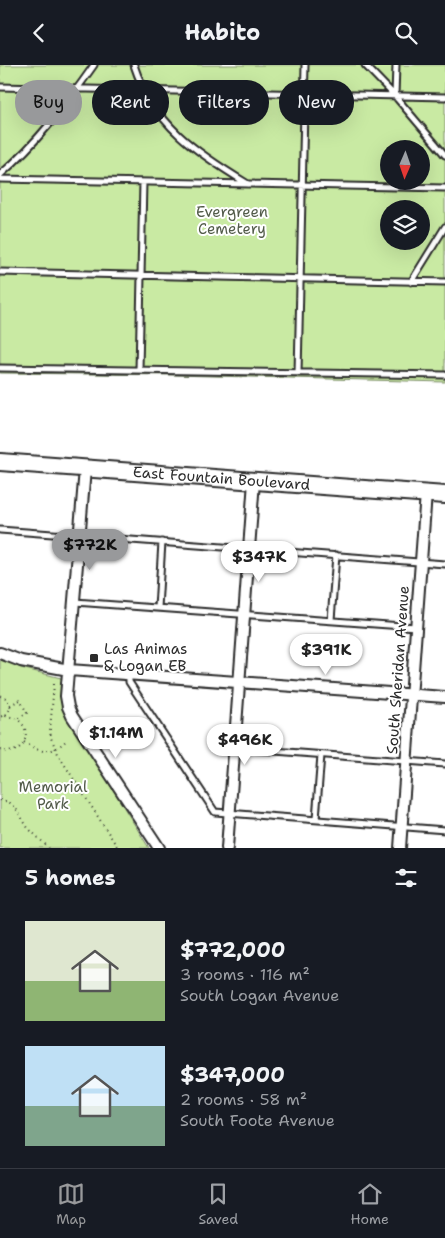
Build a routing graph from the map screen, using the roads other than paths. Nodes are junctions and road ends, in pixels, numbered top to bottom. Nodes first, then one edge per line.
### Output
1 (94, 65) edge
2 (134, 65) edge
3 (305, 65) edge
4 (365, 65) edge
5 (396, 65) edge
6 (140, 80) edge
7 (304, 80) edge
8 (82, 82) edge
9 (0, 87) edge
10 (15, 87) edge
11 (169, 91) edge
12 (279, 93) edge
13 (354, 95) edge
14 (395, 96) junction
15 (445, 97) edge
16 (49, 125) edge
17 (168, 125) edge
18 (303, 125) edge
19 (445, 155) edge
20 (0, 177) edge
21 (143, 182) junction
22 (248, 184) junction
23 (302, 185) junction
24 (445, 188) edge
25 (445, 227) edge
26 (0, 272) edge
27 (141, 275) junction
28 (301, 279) junction
29 (411, 281) junction
30 (445, 282) edge
31 (0, 368) edge
32 (139, 370) junction
33 (298, 373) junction
34 (445, 375) edge
35 (0, 462) edge
36 (85, 469) junction
37 (254, 481) junction
38 (426, 493) junction
39 (445, 495) edge
40 (0, 530) edge
41 (80, 536) junction
42 (162, 542) junction
43 (249, 548) junction
44 (336, 555) junction
45 (421, 562) junction
46 (445, 564) edge
47 (75, 602) junction
48 (158, 608) junction
49 (244, 613) junction
50 (332, 620) junction
51 (416, 627) junction
52 (0, 653) edge
53 (69, 670) junction
54 (129, 675) junction
55 (239, 683) junction
56 (411, 695) junction
57 (445, 697) edge
58 (234, 748) junction
59 (321, 755) junction
60 (407, 761) junction
61 (445, 764) edge
62 (230, 813) junction
63 (316, 819) junction
64 (401, 826) junction
65 (445, 830) edge
66 (159, 848) edge
67 (227, 848) edge
68 (400, 848) edge

1 - 8 lane
2 - 6 lane
3 - 7 lane
4 - 14 lane
5 - 14 lane
9 - 10 lane
11 - 12 lane
13 - 14 lane
14 - 15 lane
14 - 19 lane
16 - 20 lane
17 - 22 lane
18 - 23 lane
20 - 21 lane
21 - 22 lane
21 - 27 lane
22 - 23 lane
23 - 24 lane
23 - 28 lane
25 - 29 lane
26 - 27 lane
27 - 28 lane
27 - 32 lane
28 - 29 lane
28 - 33 lane
29 - 30 lane
31 - 32 lane
32 - 33 lane
33 - 34 lane
35 - 36 main road, East Fountain Boulevard
36 - 37 main road, East Fountain Boulevard
36 - 41 street
37 - 38 main road, East Fountain Boulevard
37 - 43 street
38 - 39 main road, East Fountain Boulevard
38 - 45 street, South Sheridan Avenue
40 - 41 lane
41 - 42 lane
41 - 47 street
42 - 43 lane
42 - 48 lane
43 - 44 lane
43 - 49 street
44 - 45 lane
44 - 50 lane
45 - 46 lane
45 - 51 street, South Sheridan Avenue
47 - 48 lane
47 - 53 street
48 - 49 lane
49 - 50 lane
49 - 55 street
50 - 51 lane
51 - 56 street, South Sheridan Avenue
52 - 53 street
53 - 54 street
53 - 66 street
54 - 55 street
54 - 62 lane
55 - 56 street
55 - 58 street
56 - 57 street
56 - 60 street, South Sheridan Avenue
58 - 59 lane
58 - 62 street
59 - 60 lane
59 - 63 lane
60 - 61 lane
60 - 64 street, South Sheridan Avenue
62 - 63 lane
62 - 67 street
63 - 64 lane
64 - 65 lane
64 - 68 street, South Sheridan Avenue

